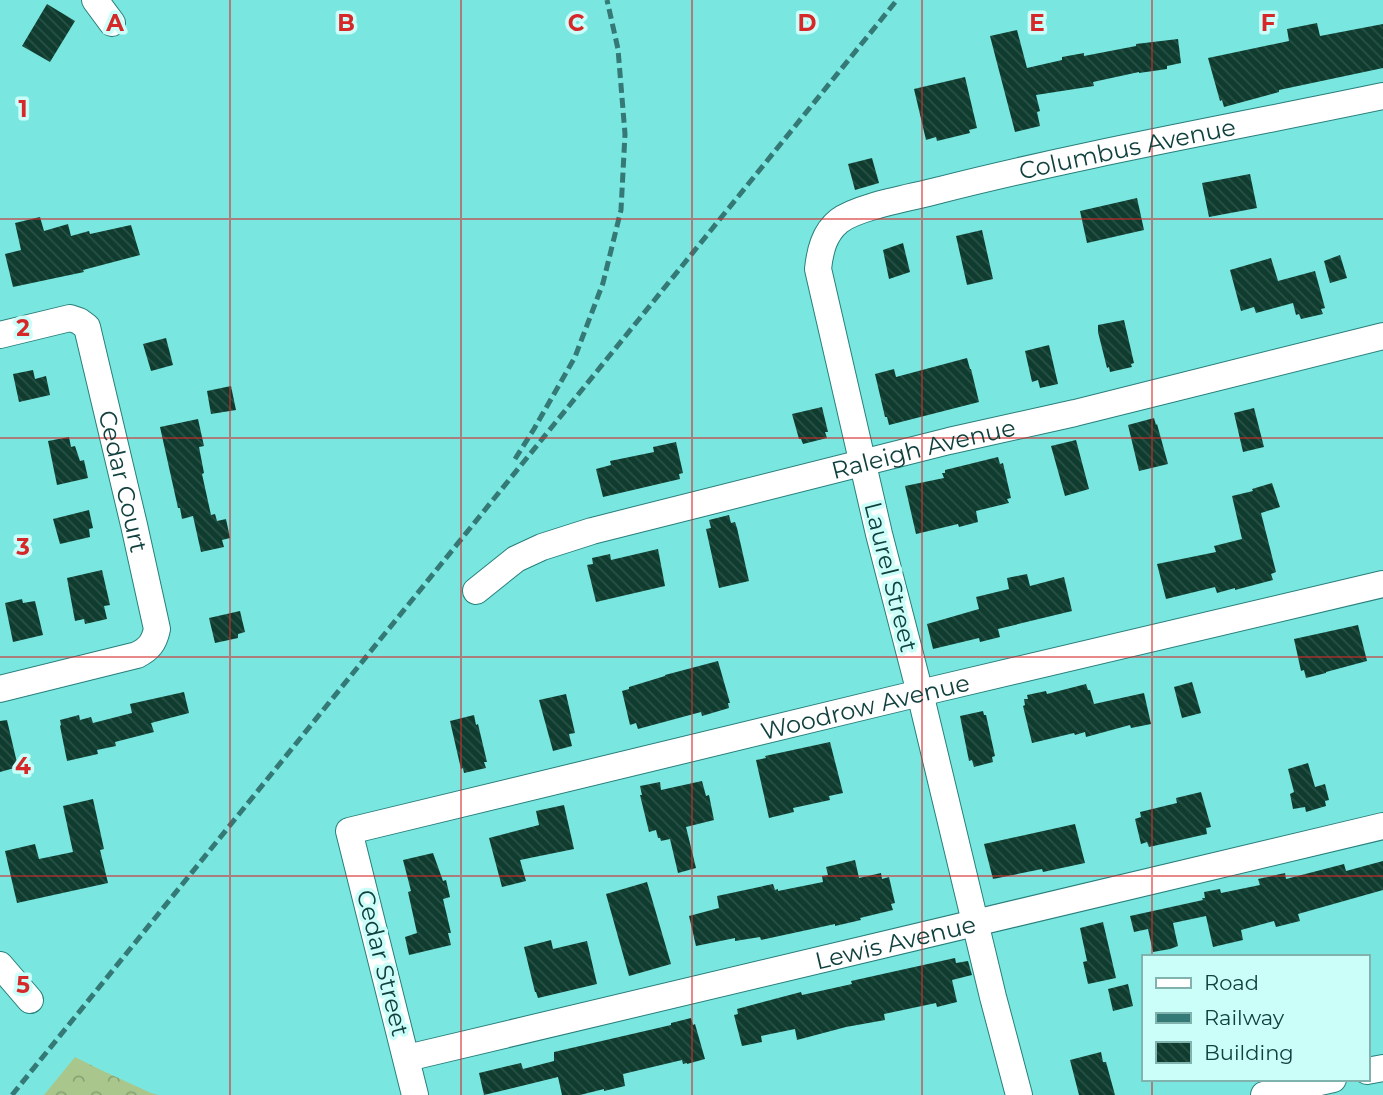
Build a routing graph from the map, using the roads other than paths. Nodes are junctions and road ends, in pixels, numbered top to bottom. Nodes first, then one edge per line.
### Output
1 (95, 0) edge
2 (112, 23) dead end
3 (1383, 96) edge
4 (874, 207) joint
5 (0, 335) edge
6 (1383, 336) edge
7 (863, 462) junction
8 (1383, 584) edge
9 (476, 591) dead end
10 (0, 690) edge
11 (920, 693) junction
12 (1383, 827) edge
13 (349, 831) joint
14 (975, 922) junction
15 (0, 965) edge
16 (30, 1000) dead end
17 (407, 1058) junction
18 (1324, 1081) edge
19 (415, 1095) edge
20 (1019, 1095) edge
21 (1264, 1095) edge

1 - 2 street
3 - 4 street, Columbus Avenue
4 - 7 street, Laurel Street
5 - 10 street, Cedar Court
6 - 7 street, Raleigh Avenue
7 - 9 street, Raleigh Avenue
7 - 11 street, Laurel Street
8 - 11 street, Woodrow Avenue
11 - 13 street, Woodrow Avenue
11 - 14 street, Laurel Street
12 - 14 street, Lewis Avenue
13 - 17 street, Cedar Street
14 - 17 street, Lewis Avenue
14 - 20 street, Laurel Street
15 - 16 street
17 - 19 street, Cedar Street
18 - 21 street

